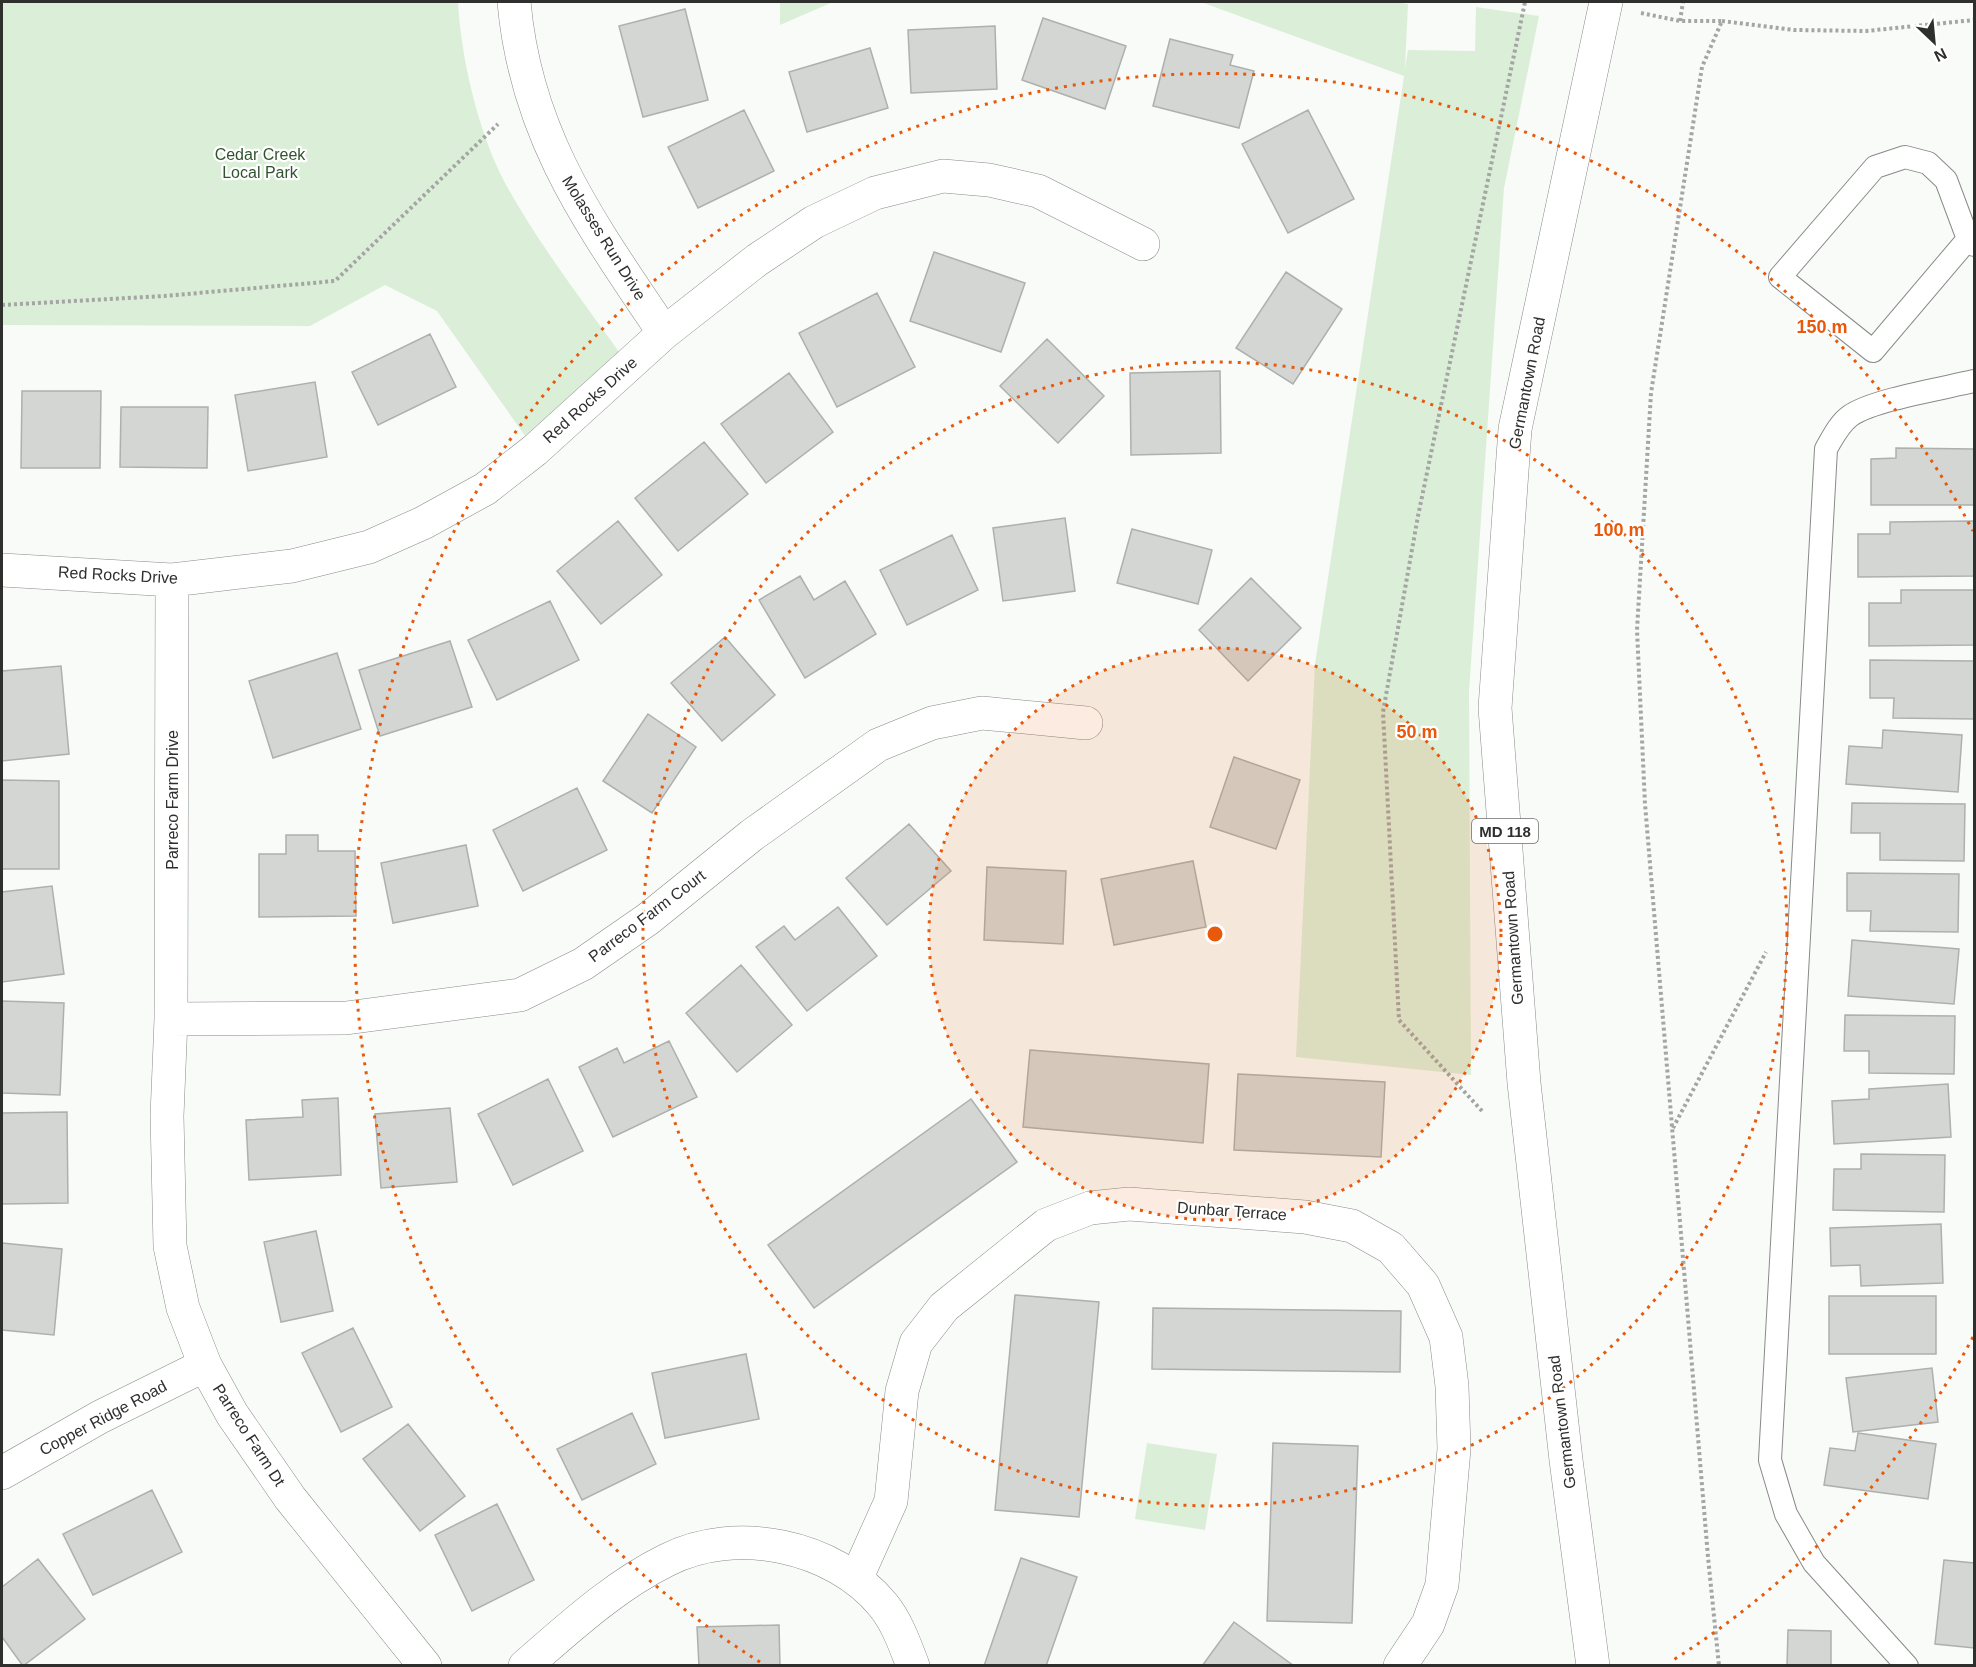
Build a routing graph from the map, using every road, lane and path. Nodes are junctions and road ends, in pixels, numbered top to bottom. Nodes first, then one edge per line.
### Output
1 (514, 2) edge
2 (1525, 2) edge
3 (1606, 2) edge
4 (1683, 2) edge
5 (1974, 20) edge
6 (1722, 21) junction
7 (498, 124) dead end
8 (1971, 242) edge
9 (1143, 244) dead end
10 (2, 305) edge
11 (664, 333) junction
12 (1974, 381) edge
13 (2, 570) edge
14 (172, 580) junction
15 (1086, 723) dead end
16 (1769, 945) dead end
17 (171, 1019) junction
18 (1482, 1111) dead end
19 (1673, 1129) junction
20 (205, 1365) junction
21 (2, 1473) edge
22 (856, 1579) junction
23 (425, 1665) edge
24 (525, 1665) edge
25 (913, 1665) edge
26 (1400, 1665) edge
27 (1593, 1665) edge
28 (1719, 1665) edge
29 (1907, 1665) edge

1 - 11 street, Molasses Run Drive
2 - 18 path
3 - 27 street, Germantown Road / MD 118
4 - 6 path
5 - 6 path
6 - 19 path
7 - 10 path
8 - 8 lane
9 - 11 street, Red Rocks Drive
11 - 14 street, Red Rocks Drive
12 - 29 lane
13 - 14 street, Red Rocks Drive
14 - 17 street, Parreco Farm Drive
15 - 17 street, Parreco Farm Court
16 - 19 path
17 - 20 street, Parreco Farm Dt
19 - 28 path
20 - 21 street, Copper Ridge Road
20 - 23 street, Parreco Farm Dt
22 - 24 street
22 - 25 street
22 - 26 street, Dunbar Terrace

